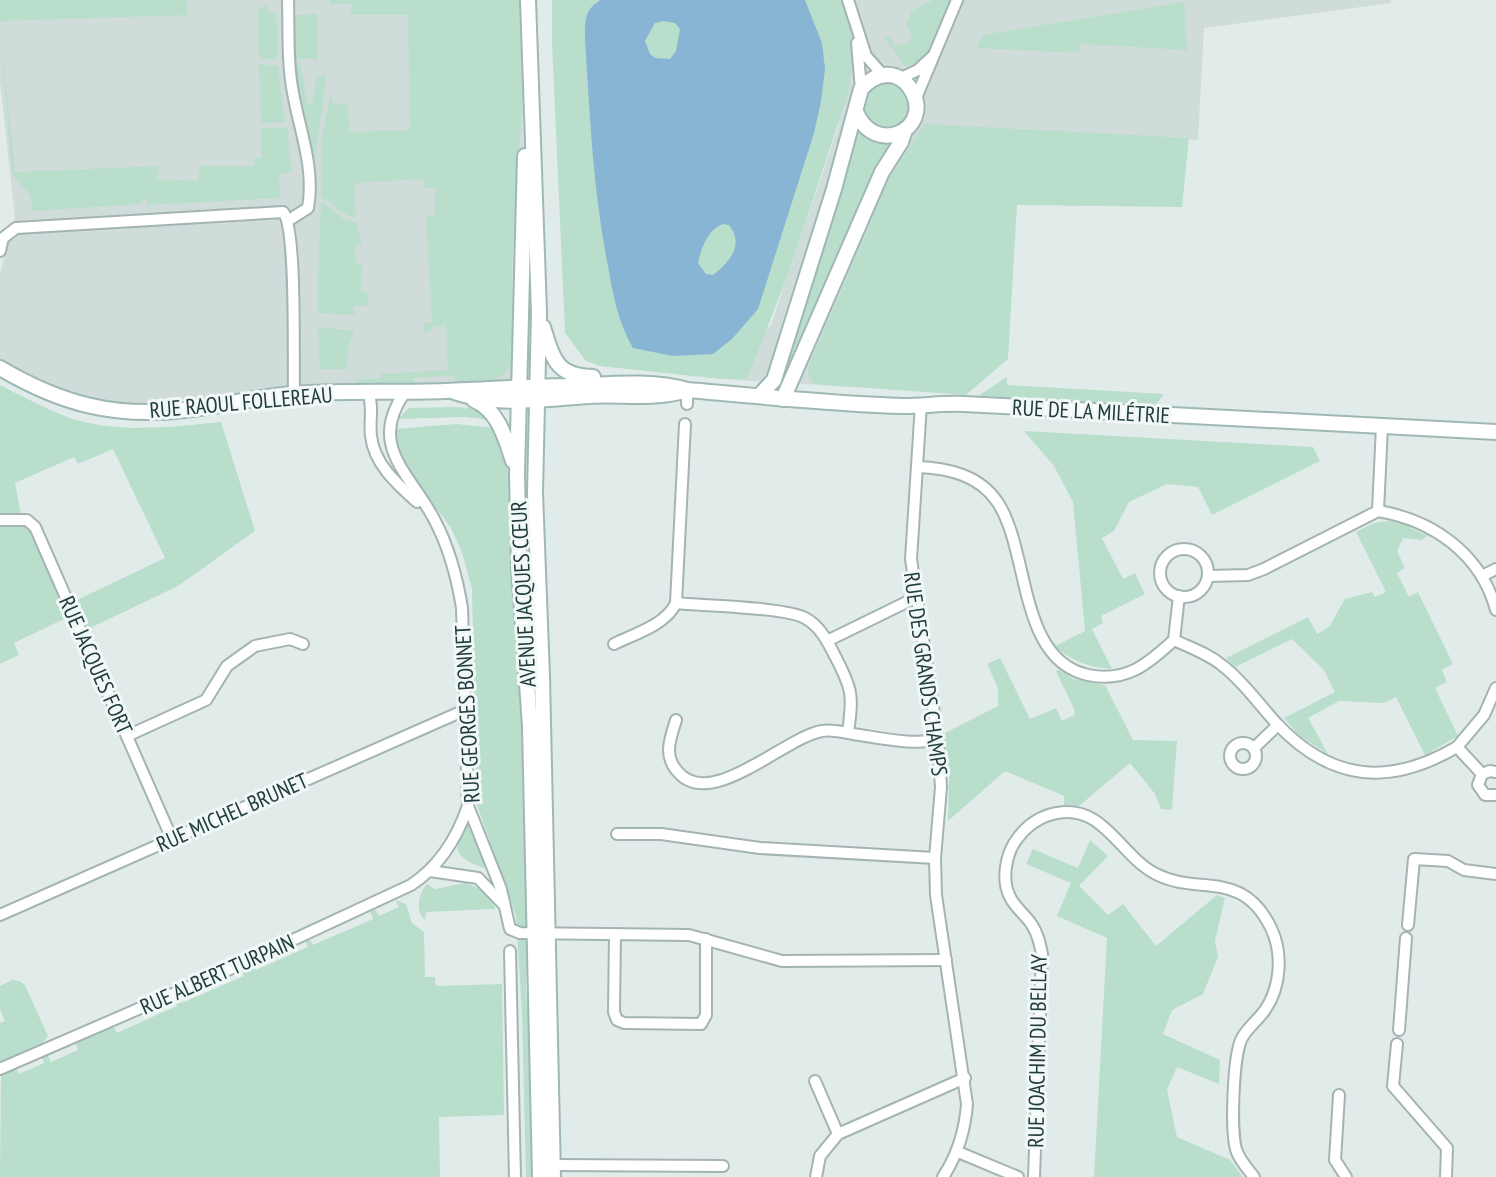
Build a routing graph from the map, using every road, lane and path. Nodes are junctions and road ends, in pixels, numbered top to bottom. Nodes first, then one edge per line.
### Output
1 (288, 0) edge
2 (848, 0) edge
3 (957, 0) edge
4 (528, 6) edge
5 (856, 25) junction
6 (933, 56) junction
7 (883, 75) junction
8 (901, 78) junction
9 (861, 89) junction
10 (916, 98) junction
11 (856, 112) junction
12 (905, 130) junction
13 (289, 220) junction
14 (0, 251) edge
15 (799, 300) junction
16 (539, 312) junction
17 (0, 368) edge
18 (636, 385) junction
19 (450, 391) junction
20 (368, 392) junction
21 (405, 392) junction
22 (519, 393) junction
23 (538, 393) junction
24 (294, 394) junction
25 (759, 396) junction
26 (687, 397) junction
27 (470, 398) junction
28 (783, 399) junction
29 (921, 404) junction
30 (685, 424) dead end
31 (1382, 426) junction
32 (1496, 432) edge
33 (917, 467) junction
34 (517, 474) junction
35 (1378, 511) junction
36 (433, 517) junction
37 (0, 520) edge
38 (1496, 569) edge
39 (1208, 576) junction
40 (1482, 576) junction
41 (1179, 596) junction
42 (917, 597) junction
43 (676, 603) junction
44 (1496, 610) edge
45 (1174, 640) junction
46 (827, 641) junction
47 (303, 644) dead end
48 (614, 644) dead end
49 (1496, 688) edge
50 (465, 710) junction
51 (676, 720) dead end
52 (1278, 725) junction
53 (848, 733) junction
54 (127, 736) junction
55 (938, 740) junction
56 (1457, 747) junction
57 (1254, 748) dead end
58 (1496, 772) edge
59 (1482, 774) junction
60 (1496, 795) edge
61 (468, 806) junction
62 (617, 834) dead end
63 (172, 839) junction
64 (935, 858) junction
65 (430, 871) junction
66 (1496, 874) edge
67 (505, 906) junction
68 (0, 915) edge
69 (1408, 925) dead end
70 (542, 933) junction
71 (615, 934) junction
72 (1406, 938) dead end
73 (706, 939) junction
74 (510, 951) dead end
75 (946, 960) junction
76 (1399, 1030) dead end
77 (1397, 1044) dead end
78 (0, 1069) edge
79 (965, 1078) junction
80 (815, 1081) dead end
81 (1339, 1095) dead end
82 (838, 1134) junction
83 (958, 1152) junction
84 (723, 1166) dead end
85 (546, 1171) edge
86 (515, 1177) edge
87 (816, 1177) edge
88 (943, 1177) edge
89 (1018, 1177) edge
90 (1034, 1177) edge
91 (1254, 1177) edge
92 (1346, 1177) edge
93 (1446, 1177) edge

1 - 13 street
2 - 5 street
3 - 6 street
4 - 16 street, AVENUE JACQUES CŒUR
4 - 22 street, AVENUE JACQUES CŒUR
5 - 7 street
5 - 9 street
6 - 8 street
6 - 10 street
7 - 8 street
7 - 9 street
8 - 10 street
9 - 11 street
10 - 12 street
11 - 12 street
11 - 15 street
12 - 28 street
13 - 14 street
13 - 24 street
15 - 25 street
15 - 28 street
16 - 18 street
16 - 23 street, AVENUE JACQUES CŒUR
17 - 24 street, RUE RAOUL FOLLEREAU
18 - 23 street, RUE DE LA MILÉTRIE
18 - 26 street, RUE DE LA MILÉTRIE
19 - 21 street, RUE RAOUL FOLLEREAU
19 - 22 street, RUE RAOUL FOLLEREAU
19 - 27 street
20 - 21 street, RUE RAOUL FOLLEREAU
20 - 24 street, RUE RAOUL FOLLEREAU
20 - 36 street, RUE GEORGES BONNET
21 - 36 street, RUE GEORGES BONNET
22 - 23 street
22 - 27 street
22 - 34 street, AVENUE JACQUES CŒUR
23 - 26 street, RUE DE LA MILÉTRIE
23 - 70 street, AVENUE JACQUES CŒUR
25 - 26 street, RUE DE LA MILÉTRIE
25 - 28 street, RUE DE LA MILÉTRIE
27 - 34 street
28 - 29 street, RUE DE LA MILÉTRIE
29 - 31 street, RUE DE LA MILÉTRIE
29 - 33 street, RUE DES GRANDS CHAMPS
30 - 43 street
31 - 32 street, RUE DE LA MILÉTRIE
31 - 35 street
33 - 42 street, RUE DES GRANDS CHAMPS
33 - 45 street
34 - 70 street, AVENUE JACQUES CŒUR
35 - 39 street
35 - 40 street
36 - 50 street, RUE GEORGES BONNET
37 - 54 street, RUE JACQUES FORT
38 - 40 street
39 - 41 street
39 - 41 street
40 - 44 street
41 - 45 street
42 - 46 street
42 - 55 street, RUE DES GRANDS CHAMPS
43 - 46 street
43 - 48 street
45 - 52 street
46 - 53 street
47 - 54 street
49 - 56 street
50 - 61 street, RUE GEORGES BONNET
50 - 63 street, RUE MICHEL BRUNET
51 - 53 street
52 - 56 street
52 - 57 street
53 - 55 street
54 - 63 street, RUE JACQUES FORT
55 - 64 street, RUE DES GRANDS CHAMPS
56 - 59 street
58 - 59 street
59 - 60 street
61 - 65 street, RUE ALBERT TURPAIN
61 - 67 street, RUE GEORGES BONNET
62 - 64 street
63 - 68 street, RUE MICHEL BRUNET
64 - 75 street, RUE DES GRANDS CHAMPS
65 - 67 street
65 - 78 street, RUE ALBERT TURPAIN
66 - 69 street
67 - 70 street, RUE GEORGES BONNET
70 - 71 street
70 - 85 street, AVENUE JACQUES CŒUR
71 - 73 street
71 - 73 street
72 - 76 street
73 - 75 street
74 - 86 street
75 - 79 street, RUE DES GRANDS CHAMPS
77 - 93 street
79 - 82 street
79 - 83 street, RUE DES GRANDS CHAMPS
80 - 82 street
81 - 92 street
82 - 87 street
83 - 88 street, RUE DES GRANDS CHAMPS
83 - 89 street, RUE JOACHIM DU BELLAY
84 - 85 street
90 - 91 street, RUE JOACHIM DU BELLAY

